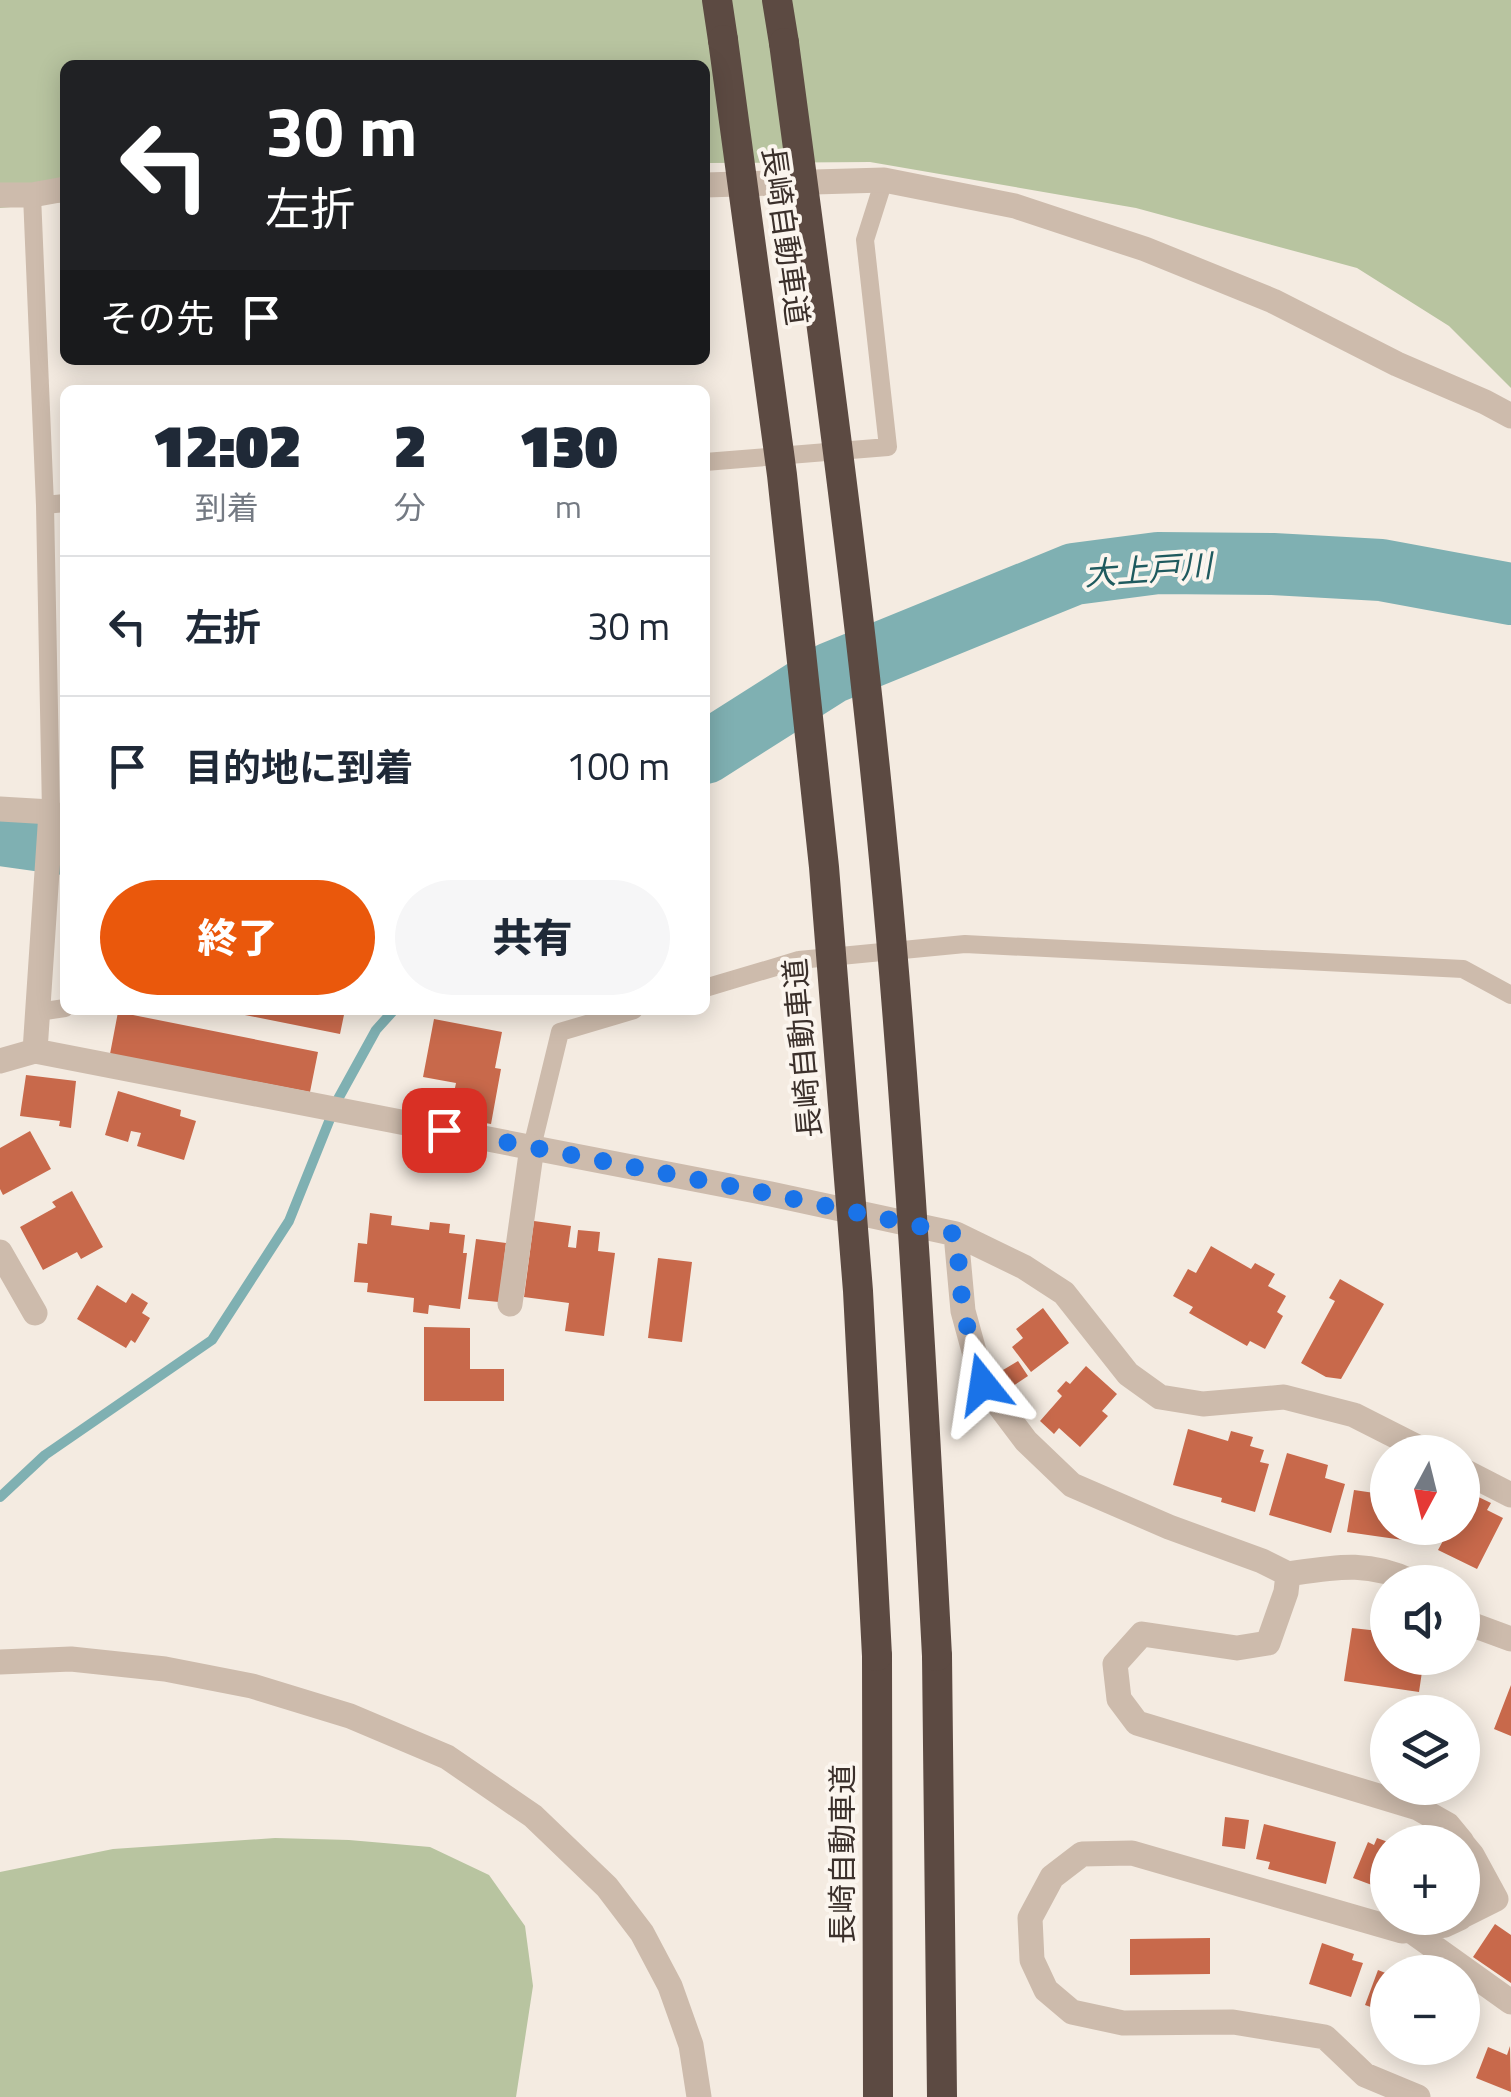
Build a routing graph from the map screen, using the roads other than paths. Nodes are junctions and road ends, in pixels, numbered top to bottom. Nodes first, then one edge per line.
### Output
1 (716, 0) edge
2 (777, 0) edge
3 (884, 180) junction
4 (710, 185) edge
5 (60, 190) edge
6 (0, 195) edge
7 (32, 195) junction
8 (1511, 416) edge
9 (710, 462) edge
10 (60, 503) edge
11 (45, 504) junction
12 (0, 809) edge
13 (51, 812) junction
14 (710, 987) edge
15 (1511, 995) edge
16 (60, 1009) edge
17 (38, 1012) junction
18 (617, 1015) edge
19 (35, 1051) junction
20 (0, 1061) edge
21 (532, 1147) junction
22 (956, 1234) junction
23 (0, 1252) edge
24 (510, 1304) dead end
25 (34, 1313) dead end
26 (1394, 1435) edge
27 (1480, 1479) edge
28 (1511, 1495) edge
29 (1370, 1569) edge
30 (1288, 1574) junction
31 (1480, 1628) edge
32 (1511, 1639) edge
33 (0, 1662) edge
34 (1448, 1825) edge
35 (1480, 1867) edge
36 (1504, 1902) edge
37 (1480, 1910) edge
38 (1370, 1923) edge
39 (1417, 1935) edge
40 (1511, 2002) edge
41 (699, 2097) edge
42 (878, 2097) edge
43 (942, 2097) edge
44 (1418, 2097) edge

1 - 42 highway, 長崎自動車道, bridge
2 - 43 highway, 長崎自動車道, bridge
3 - 4 street
3 - 8 street
3 - 9 lane
5 - 7 street
6 - 7 street
7 - 11 lane
10 - 11 lane
11 - 13 lane
12 - 13 street
13 - 17 street
14 - 15 lane
16 - 17 lane
17 - 19 street
18 - 21 lane
19 - 20 street
19 - 21 street
21 - 22 street
21 - 24 street
22 - 26 street
22 - 30 street
23 - 25 street
27 - 28 street
29 - 30 street
30 - 34 street
31 - 32 street
33 - 41 street
35 - 36 street
36 - 37 street
38 - 44 street
39 - 40 street

